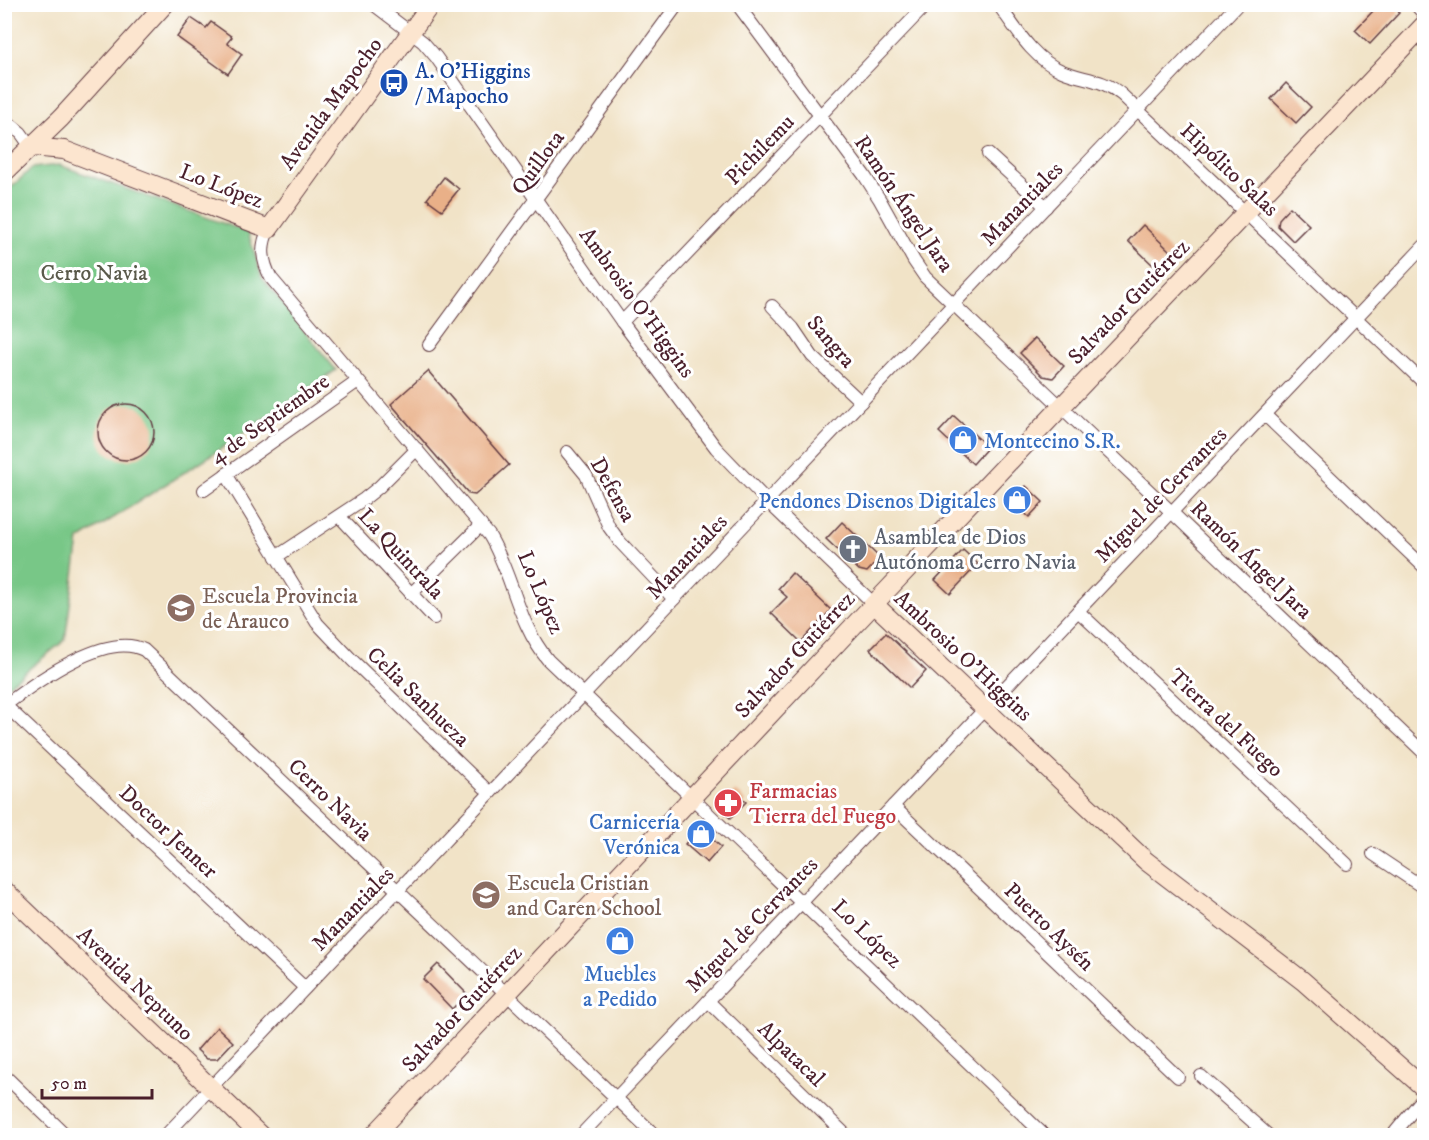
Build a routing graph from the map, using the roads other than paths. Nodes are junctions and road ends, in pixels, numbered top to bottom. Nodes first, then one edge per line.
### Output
1 (165, 4) edge
2 (373, 4) edge
3 (431, 4) edge
4 (678, 4) edge
5 (737, 4) edge
6 (927, 4) edge
7 (998, 4) edge
8 (1415, 4) edge
9 (1233, 6) edge
10 (1425, 14) edge
11 (1425, 25) edge
12 (411, 33) junction
13 (1138, 110) junction
14 (820, 116) junction
15 (61, 118) junction
16 (4, 119) edge
17 (31, 147) junction
18 (64, 150) junction
19 (988, 154) dead end
20 (4, 173) edge
21 (535, 199) junction
22 (1046, 207) junction
23 (1246, 212) junction
24 (268, 229) junction
25 (1425, 246) edge
26 (953, 305) junction
27 (772, 306) dead end
28 (1356, 318) junction
29 (622, 322) junction
30 (429, 345) dead end
31 (358, 381) junction
32 (1425, 383) edge
33 (861, 402) junction
34 (1061, 407) junction
35 (1265, 415) junction
36 (417, 450) junction
37 (567, 452) dead end
38 (226, 474) junction
39 (204, 490) dead end
40 (767, 501) junction
41 (1173, 512) junction
42 (339, 516) junction
43 (482, 525) junction
44 (276, 557) junction
45 (1425, 567) edge
46 (411, 594) junction
47 (674, 599) junction
48 (874, 604) junction
49 (1078, 611) junction
50 (434, 618) dead end
51 (583, 695) junction
52 (5, 706) edge
53 (985, 708) junction
54 (1424, 753) edge
55 (490, 793) junction
56 (691, 798) junction
57 (893, 806) junction
58 (1373, 854) dead end
59 (1347, 864) dead end
60 (1425, 888) edge
61 (4, 890) edge
62 (397, 891) junction
63 (801, 903) junction
64 (305, 988) junction
65 (507, 995) junction
66 (708, 1001) junction
67 (4, 1075) edge
68 (1201, 1076) dead end
69 (1178, 1077) dead end
70 (210, 1087) junction
71 (1425, 1088) edge
72 (1425, 1097) edge
73 (615, 1098) junction
74 (68, 1136) edge
75 (165, 1136) edge
76 (261, 1136) edge
77 (373, 1136) edge
78 (580, 1136) edge
79 (656, 1136) edge
80 (847, 1136) edge
81 (1045, 1136) edge
82 (1269, 1136) edge
83 (1392, 1136) edge

1 - 15 main road
2 - 12 street, Ambrosio O'Higgins
3 - 12 main road, Avenida Mapocho
4 - 21 street, Quillota
5 - 14 street, Ramón Ángel Jara
6 - 14 street, Pichilemu
7 - 13 street, Hipólito Salas
8 - 10 street
9 - 13 street, Manantiales
11 - 23 main road, Salvador Gutiérrez
12 - 21 street, Ambrosio O'Higgins
12 - 24 main road, Avenida Mapocho
13 - 22 street, Manantiales
13 - 23 street, Hipólito Salas
14 - 26 street, Ramón Ángel Jara
14 - 29 street, Pichilemu
15 - 17 main road
15 - 18 main road
16 - 17 street
17 - 18 main road, Lo López
17 - 20 main road
18 - 24 main road, Lo López
19 - 22 street
21 - 29 street, Ambrosio O'Higgins
21 - 30 street, Quillota
22 - 26 street, Manantiales
23 - 28 street, Hipólito Salas
23 - 34 main road, Salvador Gutiérrez
24 - 31 street, Lo López
25 - 28 street, Miguel de Cervantes
26 - 33 street, Manantiales
26 - 34 street, Ramón Ángel Jara
27 - 33 street, Sangra
28 - 32 street, Hipólito Salas
28 - 35 street, Miguel de Cervantes
29 - 40 street, Ambrosio O'Higgins
31 - 36 street, Lo López
31 - 38 street, 4 de Septiembre
33 - 40 street, Manantiales
34 - 41 street, Ramón Ángel Jara
34 - 48 main road, Salvador Gutiérrez
35 - 41 street, Miguel de Cervantes
35 - 45 street
36 - 42 street
36 - 43 street, Lo López
37 - 47 street, Defensa
38 - 39 street, 4 de Septiembre
38 - 44 street, Celia Sanhueza
40 - 47 street, Manantiales
40 - 48 street, Ambrosio O'Higgins
41 - 49 street, Miguel de Cervantes
41 - 54 street, Ramón Ángel Jara
42 - 44 street
42 - 46 street, La Quintrala
43 - 46 street
43 - 51 street, Lo López
44 - 55 street, Celia Sanhueza
46 - 50 street, La Quintrala
47 - 51 street, Manantiales
48 - 53 main road, Ambrosio O'Higgins
48 - 56 main road, Salvador Gutiérrez
49 - 53 street, Miguel de Cervantes
49 - 59 street, Tierra del Fuego
51 - 55 street, Manantiales
51 - 56 street, Lo López
52 - 62 street, Cerro Navia
52 - 64 street, Doctor Jenner
53 - 57 street, Miguel de Cervantes
53 - 71 main road, Ambrosio O'Higgins
55 - 62 street, Manantiales
56 - 63 street, Lo López
56 - 65 main road, Salvador Gutiérrez
57 - 63 street, Miguel de Cervantes
57 - 69 street, Puerto Aysén
58 - 60 street
61 - 70 main road, Avenida Neptuno
62 - 64 street, Manantiales
62 - 65 street, Cerro Navia
63 - 66 street, Miguel de Cervantes
63 - 81 street, Lo López
64 - 70 street, Manantiales
65 - 73 street, Cerro Navia
65 - 77 main road, Salvador Gutiérrez
66 - 73 street, Miguel de Cervantes
66 - 80 street, Alpatacal
67 - 74 street
68 - 82 street
70 - 75 street, Manantiales
70 - 76 main road, Avenida Neptuno
72 - 83 street
73 - 78 street, Miguel de Cervantes
73 - 79 street, Cerro Navia

